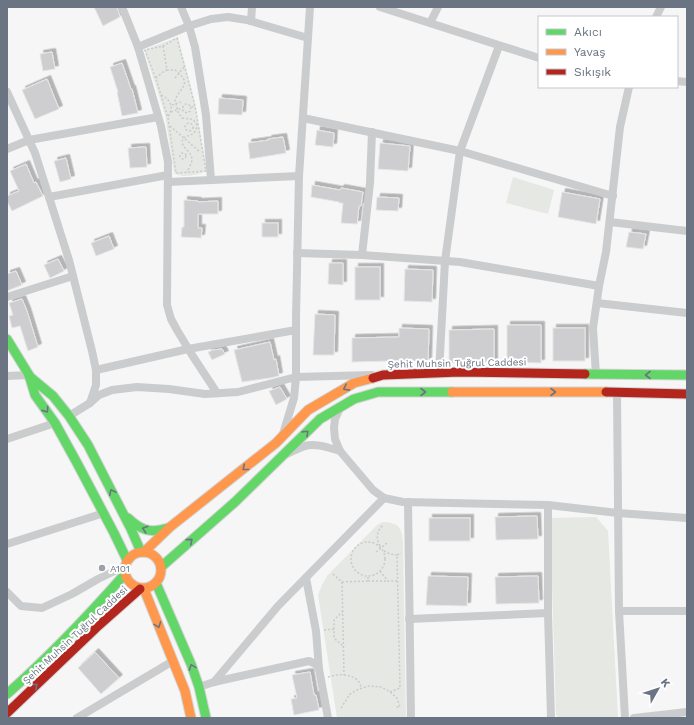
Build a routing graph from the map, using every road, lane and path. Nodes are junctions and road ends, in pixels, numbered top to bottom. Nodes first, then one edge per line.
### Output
1 (122, 7) edge
2 (181, 7) edge
3 (252, 7) edge
4 (310, 7) edge
5 (380, 7) edge
6 (438, 7) edge
7 (661, 7) edge
8 (656, 16) edge
9 (251, 21) junction
10 (430, 23) junction
11 (189, 26) junction
12 (308, 38) junction
13 (163, 46) junction
14 (499, 46) junction
15 (141, 49) junction
16 (538, 58) edge
17 (184, 67) junction
18 (167, 70) junction
19 (179, 73) junction
20 (155, 78) dead end
21 (175, 78) dead end
22 (627, 88) edge
23 (7, 92) edge
24 (161, 95) dead end
25 (181, 102) dead end
26 (176, 103) junction
27 (171, 105) junction
28 (195, 106) junction
29 (191, 107) junction
30 (182, 108) junction
31 (178, 110) junction
32 (171, 112) junction
33 (158, 117) junction
34 (303, 118) junction
35 (169, 126) junction
36 (193, 126) junction
37 (197, 127) junction
38 (372, 132) junction
39 (183, 138) junction
40 (29, 140) junction
41 (7, 149) edge
42 (460, 151) junction
43 (203, 155) junction
44 (186, 156) dead end
45 (192, 158) junction
46 (187, 172) junction
47 (299, 176) junction
48 (168, 178) junction
49 (211, 180) junction
50 (613, 196) junction
51 (49, 197) junction
52 (610, 222) junction
53 (687, 231) edge
54 (297, 252) junction
55 (362, 255) junction
56 (445, 261) junction
57 (74, 276) junction
58 (599, 286) junction
59 (7, 297) edge
60 (596, 303) junction
61 (687, 313) edge
62 (296, 330) junction
63 (7, 338) edge
64 (188, 350) junction
65 (96, 370) junction
66 (439, 373) junction
67 (29, 375) junction
68 (383, 375) junction
69 (596, 375) junction
70 (687, 375) edge
71 (7, 376) edge
72 (296, 377) junction
73 (616, 392) junction
74 (217, 393) junction
75 (687, 394) edge
76 (90, 403) junction
77 (340, 408) junction
78 (69, 416) junction
79 (55, 423) junction
80 (282, 437) junction
81 (7, 439) edge
82 (340, 451) junction
83 (283, 456) junction
84 (384, 498) junction
85 (408, 502) junction
86 (548, 505) junction
87 (104, 513) junction
88 (618, 513) junction
89 (124, 515) junction
90 (687, 518) edge
91 (383, 525) dead end
92 (170, 527) junction
93 (387, 543) dead end
94 (7, 544) edge
95 (381, 548) junction
96 (409, 551) junction
97 (143, 552) junction
98 (376, 552) dead end
99 (397, 555) junction
100 (126, 567) junction
101 (161, 567) junction
102 (380, 571) junction
103 (333, 574) dead end
104 (368, 576) junction
105 (306, 578) junction
106 (368, 581) junction
107 (388, 581) junction
108 (398, 581) junction
109 (342, 582) junction
110 (156, 583) junction
111 (142, 589) junction
112 (7, 592) edge
113 (343, 611) junction
114 (619, 611) junction
115 (687, 611) edge
116 (548, 613) junction
117 (409, 619) junction
118 (334, 629) junction
119 (316, 631) junction
120 (344, 647) junction
121 (173, 662) junction
122 (319, 669) junction
123 (344, 675) junction
124 (321, 678) junction
125 (214, 682) junction
126 (199, 687) junction
127 (362, 688) junction
128 (390, 692) junction
129 (7, 694) edge
130 (395, 707) dead end
131 (341, 708) dead end
132 (687, 712) edge
133 (7, 713) edge
134 (88, 715) edge
135 (77, 718) edge
136 (191, 718) edge
137 (206, 718) edge
138 (328, 718) edge
139 (411, 718) edge
140 (551, 718) edge
141 (625, 718) edge
142 (634, 718) edge

1 - 15 street
2 - 11 street
3 - 9 street
4 - 12 street
5 - 10 street
6 - 10 street
7 - 8 street
9 - 11 street
9 - 12 street
10 - 14 street
11 - 15 street
11 - 49 street
12 - 34 street
13 - 15 path
13 - 17 path
13 - 18 path
14 - 16 street
14 - 42 street
15 - 33 street
17 - 19 path
17 - 28 path
18 - 19 path
18 - 20 path
19 - 21 path
19 - 26 path
22 - 50 street
23 - 40 street
24 - 27 path
25 - 26 path
26 - 27 path
26 - 31 path
27 - 32 path
28 - 29 path
28 - 43 path
29 - 30 path
29 - 30 path
30 - 31 path
31 - 32 path
31 - 37 path
32 - 35 path
33 - 40 street
33 - 48 street
34 - 38 street
34 - 47 street
35 - 39 path
35 - 46 path
36 - 36 path
36 - 37 path
37 - 39 path
38 - 42 street
38 - 55 street
39 - 43 path
39 - 45 path
40 - 41 street
40 - 51 street
42 - 50 street
42 - 56 street
43 - 46 path
44 - 45 path
45 - 46 path
47 - 49 street
47 - 54 street
48 - 49 street
48 - 51 street
48 - 64 street
50 - 52 street
51 - 57 street
52 - 53 street
52 - 58 street
54 - 55 street
54 - 62 street
55 - 56 street
56 - 58 street
56 - 66 street
57 - 59 street
57 - 65 street
58 - 60 street
60 - 61 street
60 - 69 street
62 - 64 street
62 - 72 street
63 - 67 main road
64 - 65 street
64 - 74 street
65 - 76 street
66 - 68 main road, Şehit Muhsin Tuğrul Caddesi
66 - 69 main road, Şehit Muhsin Tuğrul Caddesi
67 - 71 street
67 - 78 main road
67 -> 79 main road
68 - 72 street
68 -> 80 main road, Şehit Muhsin Tuğrul Caddesi
70 -> 69 main road, Şehit Muhsin Tuğrul Caddesi
72 - 74 street
72 - 80 street
73 - 75 main road
77 -> 73 main road
73 - 88 street
74 - 76 street
76 - 78 street
77 - 82 street
83 -> 77 main road
89 -> 78 main road
79 - 81 street
79 - 87 main road
80 -> 92 main road, Şehit Muhsin Tuğrul Caddesi
82 - 83 street
82 - 84 street
101 -> 83 main road
84 - 85 street
84 - 105 street
85 - 86 street
85 - 96 street
86 - 88 street
86 - 116 street
87 - 94 street
87 - 100 main road
88 - 90 street
88 - 114 street
92 -> 89 main road
89 - 97 main road
91 - 95 path
92 - 97 main road, Şehit Muhsin Tuğrul Caddesi
93 - 95 path
95 - 98 path
95 - 99 path
95 - 102 path
95 - 104 path
96 - 99 path
96 - 117 street
97 - 100 main road
97 - 101 main road
99 - 108 path
100 - 111 main road
100 - 112 street
100 - 129 main road, Şehit Muhsin Tuğrul Caddesi
101 - 110 main road
102 - 104 path
102 - 107 path
103 - 109 path
104 - 106 path
105 - 119 street
105 - 125 street
106 - 107 path
106 - 109 path
107 - 108 path
108 - 128 path
109 - 113 path
110 - 111 main road
126 -> 110 main road
111 -> 121 main road
133 -> 111 main road, Şehit Muhsin Tuğrul Caddesi
113 - 118 path
113 - 120 path
114 - 115 street
114 - 141 street
116 - 117 street
116 - 140 street
117 - 139 street
118 - 119 path
118 - 120 path
119 - 122 street
120 - 123 path
121 - 134 street
121 - 136 main road
122 - 124 street
122 - 125 street
123 - 124 path
123 - 127 path
124 - 138 street
125 - 126 street
126 - 137 main road
127 - 128 path
127 - 131 path
128 - 130 path
132 - 142 street
134 - 135 street

